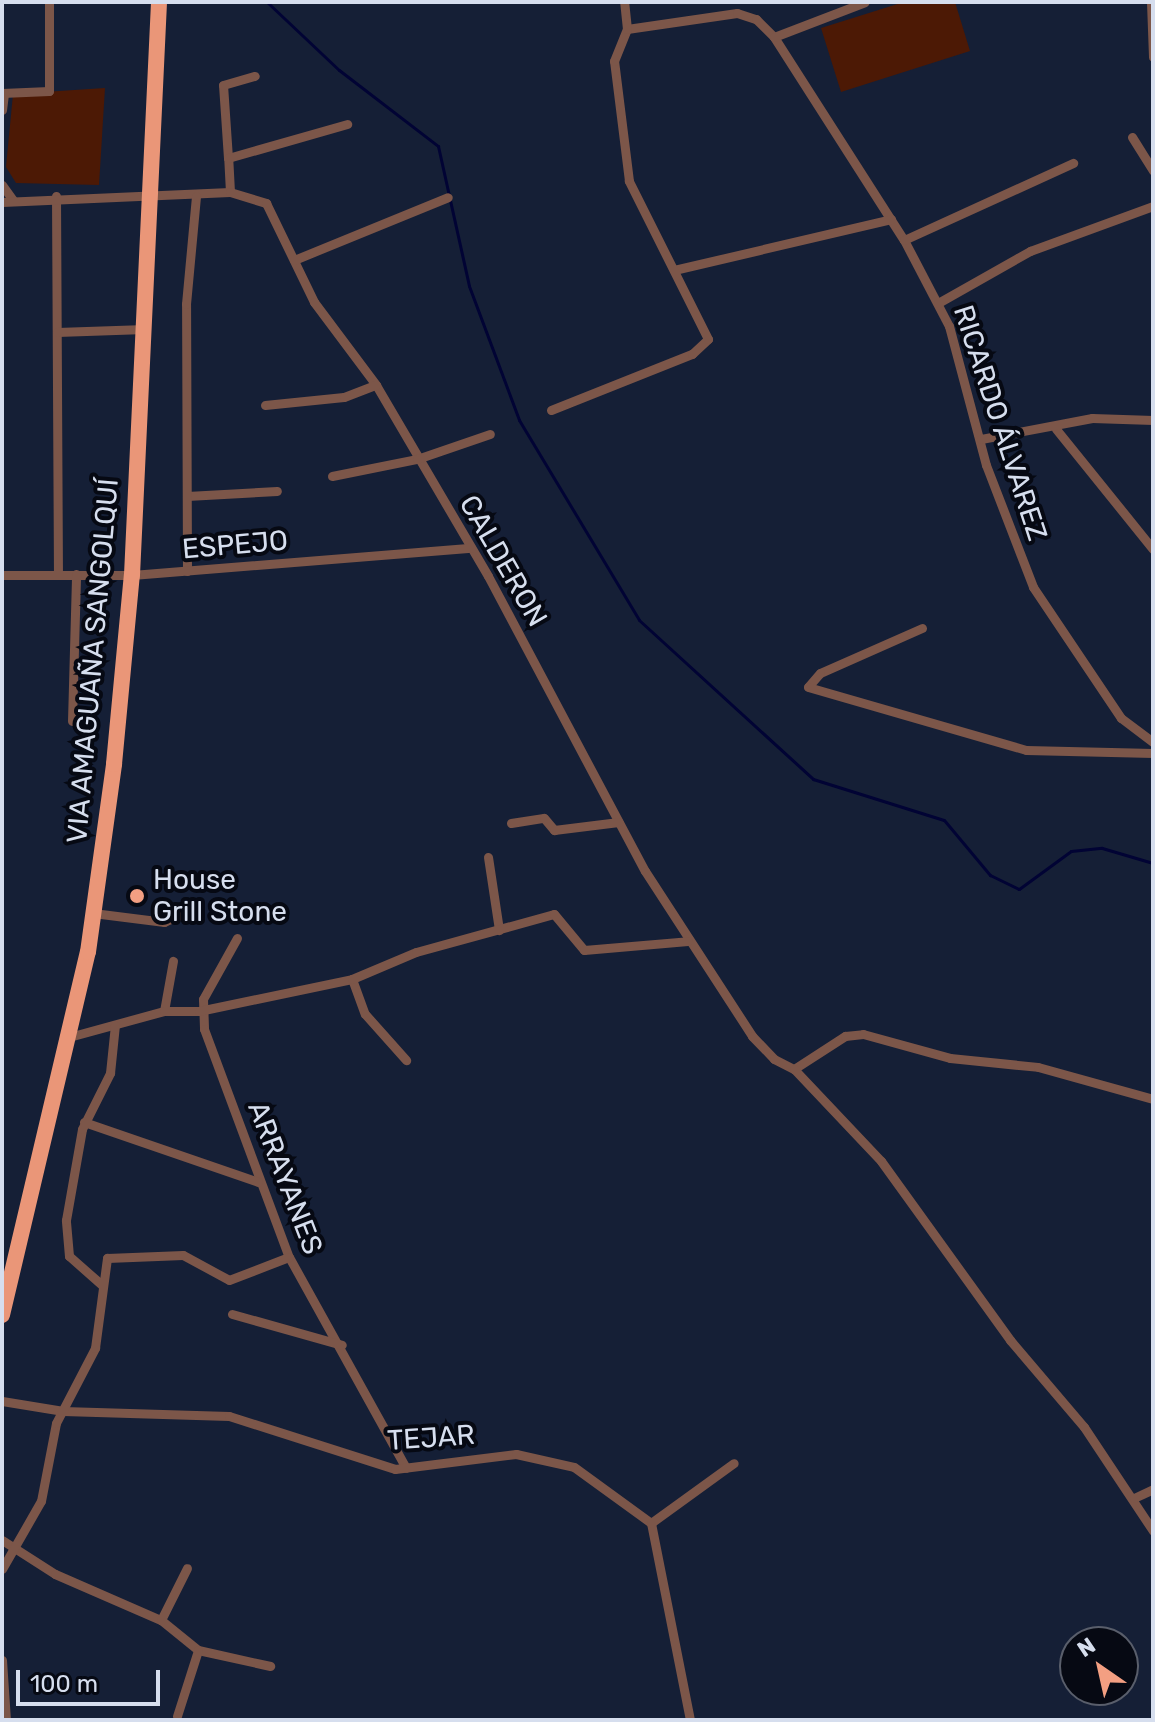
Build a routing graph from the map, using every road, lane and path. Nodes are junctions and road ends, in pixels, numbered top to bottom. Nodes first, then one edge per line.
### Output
1 (49, 2) edge
2 (159, 2) edge
3 (624, 2) edge
4 (865, 2) edge
5 (1151, 2) edge
6 (627, 29) junction
7 (774, 37) junction
8 (1153, 57) edge
9 (255, 76) dead end
10 (3, 93) edge
11 (2, 110) edge
12 (347, 124) dead end
13 (1132, 137) dead end
14 (228, 158) junction
15 (1073, 163) dead end
16 (1153, 171) edge
17 (2, 185) edge
18 (230, 192) junction
19 (152, 195) junction
20 (56, 196) junction
21 (196, 196) junction
22 (448, 197) dead end
23 (13, 200) junction
24 (2, 202) edge
25 (1153, 206) edge
26 (891, 219) junction
27 (904, 240) junction
28 (294, 260) junction
29 (674, 270) junction
30 (938, 303) junction
31 (145, 329) junction
32 (57, 332) junction
33 (376, 385) junction
34 (265, 405) dead end
35 (551, 410) dead end
36 (1153, 420) edge
37 (1056, 429) junction
38 (490, 434) dead end
39 (981, 439) junction
40 (417, 459) junction
41 (332, 476) dead end
42 (277, 491) dead end
43 (187, 496) junction
44 (471, 548) junction
45 (1153, 549) edge
46 (187, 571) junction
47 (58, 574) junction
48 (76, 574) junction
49 (2, 575) edge
50 (132, 575) junction
51 (922, 628) dead end
52 (72, 721) dead end
53 (1153, 742) edge
54 (1153, 753) edge
55 (619, 822) junction
56 (511, 823) dead end
57 (488, 857) dead end
58 (189, 911) dead end
59 (93, 913) junction
60 (499, 930) junction
61 (237, 938) dead end
62 (688, 941) junction
63 (173, 961) dead end
64 (352, 979) junction
65 (164, 1011) junction
66 (199, 1011) junction
67 (115, 1025) junction
68 (69, 1037) junction
69 (406, 1060) dead end
70 (794, 1069) junction
71 (1153, 1099) edge
72 (84, 1122) junction
73 (258, 1182) junction
74 (289, 1257) junction
75 (102, 1285) junction
76 (232, 1314) dead end
77 (2, 1315) edge
78 (342, 1345) junction
79 (2, 1401) edge
80 (63, 1411) junction
81 (734, 1463) dead end
82 (406, 1468) junction
83 (1153, 1489) edge
84 (1134, 1498) junction
85 (651, 1523) junction
86 (1153, 1531) edge
87 (2, 1540) edge
88 (15, 1547) junction
89 (187, 1568) dead end
90 (2, 1569) edge
91 (161, 1620) junction
92 (198, 1650) junction
93 (2, 1660) edge
94 (270, 1666) dead end
95 (177, 1716) dead end
96 (6, 1720) edge
97 (690, 1720) edge

1 - 10 street
2 - 19 highway, VIA AMAGUAÑA SANGOLQUÍ
3 - 6 street
4 - 7 street
5 - 8 street
6 - 7 street, RICARDO ÁLVAREZ
6 - 29 street
7 - 26 street, RICARDO ÁLVAREZ
9 - 14 street
10 - 11 street
12 - 14 street
13 - 16 street
14 - 18 street
15 - 27 street
17 - 23 street
18 - 21 street, CALDERON
18 - 28 street, CALDERON
19 - 20 street, CALDERON
19 - 21 street, CALDERON
19 - 31 highway, VIA AMAGUAÑA SANGOLQUÍ
20 - 23 street, CALDERON
20 - 32 street
21 - 43 street
22 - 28 street
23 - 24 street, CALDERON
25 - 30 street
26 - 27 street, RICARDO ÁLVAREZ
26 - 29 street
27 - 30 street, RICARDO ÁLVAREZ
28 - 33 street, CALDERON
29 - 35 street
30 - 39 street, RICARDO ÁLVAREZ
31 - 32 street
31 - 50 highway, VIA AMAGUAÑA SANGOLQUÍ
32 - 47 street
33 - 34 street
33 - 40 street, CALDERON
36 - 37 street
37 - 39 street
37 - 45 street
38 - 40 street
39 - 53 street, RICARDO ÁLVAREZ
40 - 41 street
40 - 44 street, CALDERON
42 - 43 street
43 - 46 street
44 - 46 street, ESPEJO
44 - 55 street, CALDERON
46 - 50 street, ESPEJO
47 - 48 street, ESPEJO
47 - 49 street, ESPEJO
48 - 50 street, ESPEJO
48 - 52 street
50 - 59 highway, VIA AMAGUAÑA SANGOLQUÍ
51 - 54 street
55 - 56 street
55 - 62 street, CALDERON
57 - 60 street
58 - 59 street
59 - 68 highway, VIA AMAGUAÑA SANGOLQUÍ
60 - 62 street
60 - 64 street
61 - 66 street
62 - 70 street, CALDERON
63 - 65 street
64 - 66 street
64 - 69 street
65 - 66 street
65 - 67 street
66 - 73 street, ARRAYANES
67 - 68 street
67 - 72 street
68 - 77 highway, VIA AMAGUAÑA SANGOLQUÍ
70 - 71 street
70 - 84 street, CALDERON
72 - 73 street
72 - 75 street
73 - 74 street, ARRAYANES
74 - 75 street
74 - 78 street, ARRAYANES
75 - 80 street
76 - 78 street
78 - 82 street, ARRAYANES
79 - 80 street, TEJAR
80 - 82 street, TEJAR
80 - 88 street
81 - 85 street
82 - 85 street, TEJAR
83 - 84 street
84 - 86 street, CALDERON
85 - 97 street
87 - 88 street
88 - 90 street
88 - 91 street
89 - 91 street
91 - 92 street
92 - 94 street
92 - 95 street
93 - 96 street

